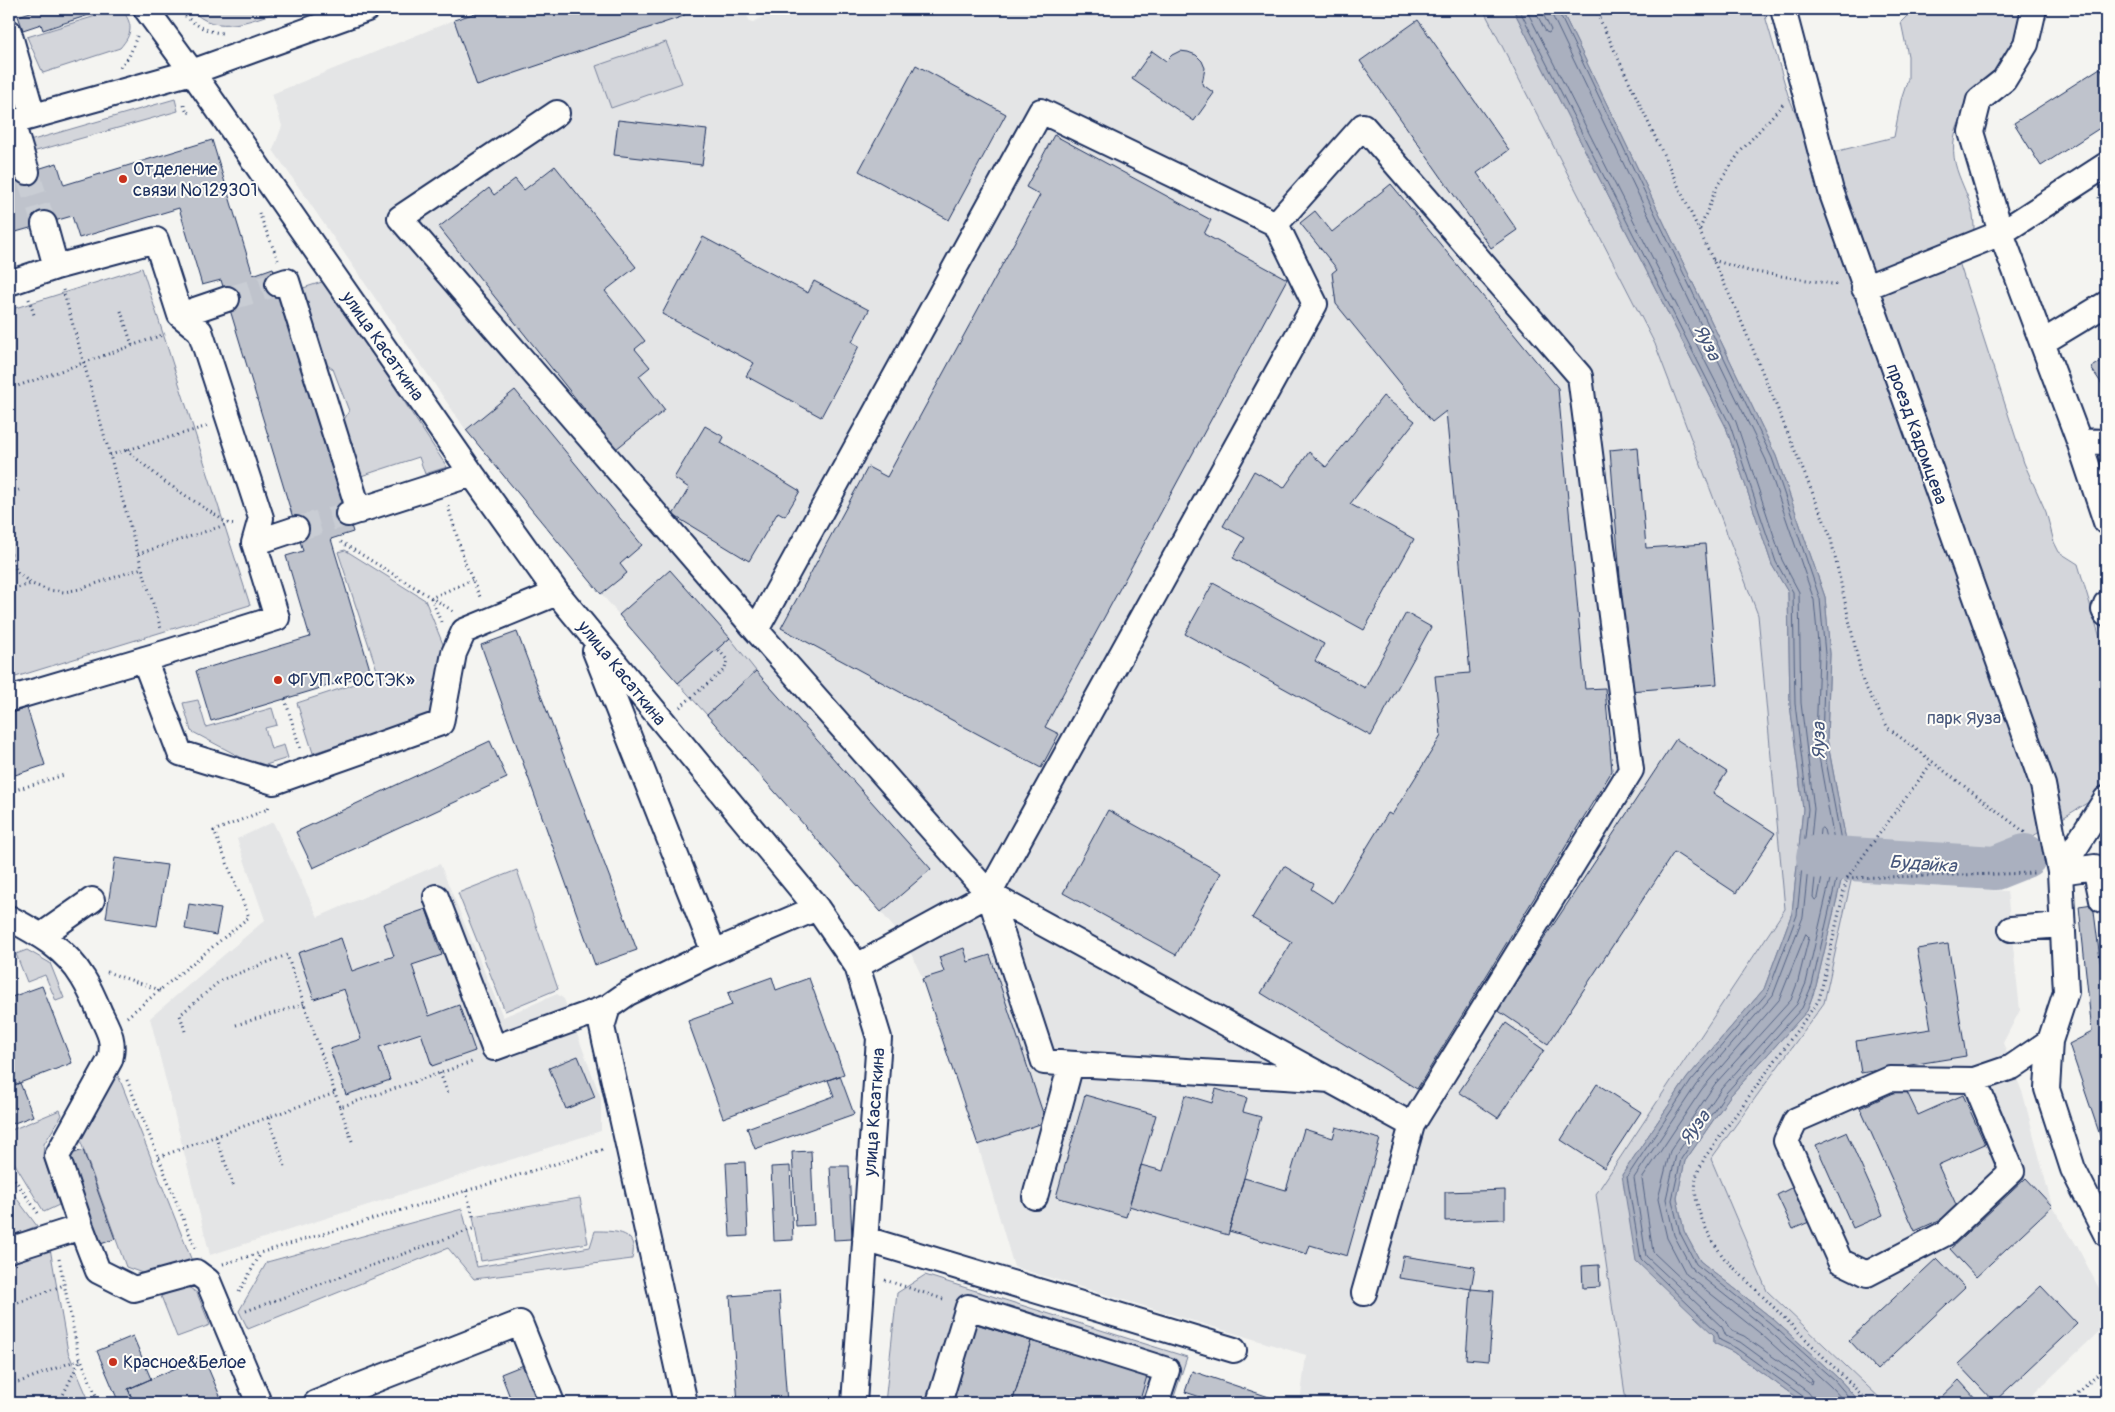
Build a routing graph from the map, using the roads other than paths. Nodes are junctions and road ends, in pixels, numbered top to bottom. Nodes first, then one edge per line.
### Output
1 (146, 9) edge
2 (367, 9) edge
3 (1783, 9) edge
4 (2034, 9) edge
5 (9, 32) edge
6 (192, 72) junction
7 (557, 112) dead end
8 (18, 121) edge
9 (2106, 165) edge
10 (27, 172) tunnel mouth
11 (44, 224) tunnel mouth
12 (1276, 224) junction
13 (2001, 233) junction
14 (56, 267) junction
15 (9, 283) edge
16 (278, 284) dead end
17 (1864, 288) junction
18 (227, 299) tunnel mouth
19 (2106, 304) edge
20 (180, 315) junction
21 (2043, 342) junction
22 (2079, 441) junction
23 (2106, 442) edge
24 (472, 474) junction
25 (2106, 522) edge
26 (296, 530) tunnel mouth
27 (256, 536) junction
28 (557, 593) junction
29 (2106, 604) edge
30 (2106, 614) edge
31 (587, 630) junction
32 (756, 630) junction
33 (144, 659) junction
34 (9, 699) edge
35 (2106, 799) edge
36 (2059, 865) junction
37 (989, 894) junction
38 (436, 897) dead end
39 (92, 900) dead end
40 (2102, 900) dead end
41 (817, 908) junction
42 (9, 918) edge
43 (2062, 925) junction
44 (2011, 929) dead end
45 (42, 935) junction
46 (714, 952) junction
47 (857, 966) junction
48 (608, 1008) junction
49 (2050, 1042) junction
50 (1071, 1064) junction
51 (1331, 1080) junction
52 (1974, 1080) junction
53 (1412, 1125) junction
54 (1035, 1198) dead end
55 (80, 1227) junction
56 (2106, 1234) edge
57 (865, 1239) junction
58 (9, 1250) edge
59 (1364, 1293) dead end
60 (1234, 1350) dead end
61 (258, 1403) edge
62 (316, 1403) edge
63 (552, 1403) edge
64 (685, 1403) edge
65 (854, 1403) edge
66 (939, 1403) edge
67 (1156, 1403) edge

1 - 6 street, улица Касаткина
2 - 6 street
3 - 17 street, проезд Кадомцева
4 - 13 street
5 - 8 street
6 - 8 street
6 - 24 street, улица Касаткина
7 - 32 street
8 - 10 street
9 - 13 street
11 - 14 street
12 - 32 street
12 - 37 street
12 - 53 street
13 - 17 street
13 - 21 street
14 - 15 street
14 - 20 street
16 - 24 street
17 - 36 street, проезд Кадомцева
18 - 20 street
19 - 21 street
20 - 27 street
21 - 22 street
22 - 23 street
22 - 25 street
24 - 28 street, улица Касаткина
26 - 27 street
27 - 33 street
28 - 31 street, улица Касаткина
28 - 33 street
29 - 30 street
31 - 41 street, улица Касаткина
31 - 46 street
32 - 37 street
33 - 34 street
35 - 36 street
36 - 40 street
36 - 43 street, проезд Кадомцева
37 - 47 street
37 - 50 street
37 - 51 street
38 - 48 street
39 - 45 street
41 - 46 street
41 - 47 street, улица Касаткина
42 - 45 street
43 - 44 street
43 - 49 street, проезд Кадомцева
45 - 55 street
46 - 48 street
47 - 57 street, улица Касаткина
48 - 64 street
49 - 52 street
49 - 56 street, проезд Кадомцева
50 - 51 street
50 - 54 street
51 - 53 street
52 - 52 street
53 - 59 street
55 - 58 street
55 - 61 street
57 - 60 street
57 - 65 street, улица Касаткина
62 - 63 street
66 - 67 street

